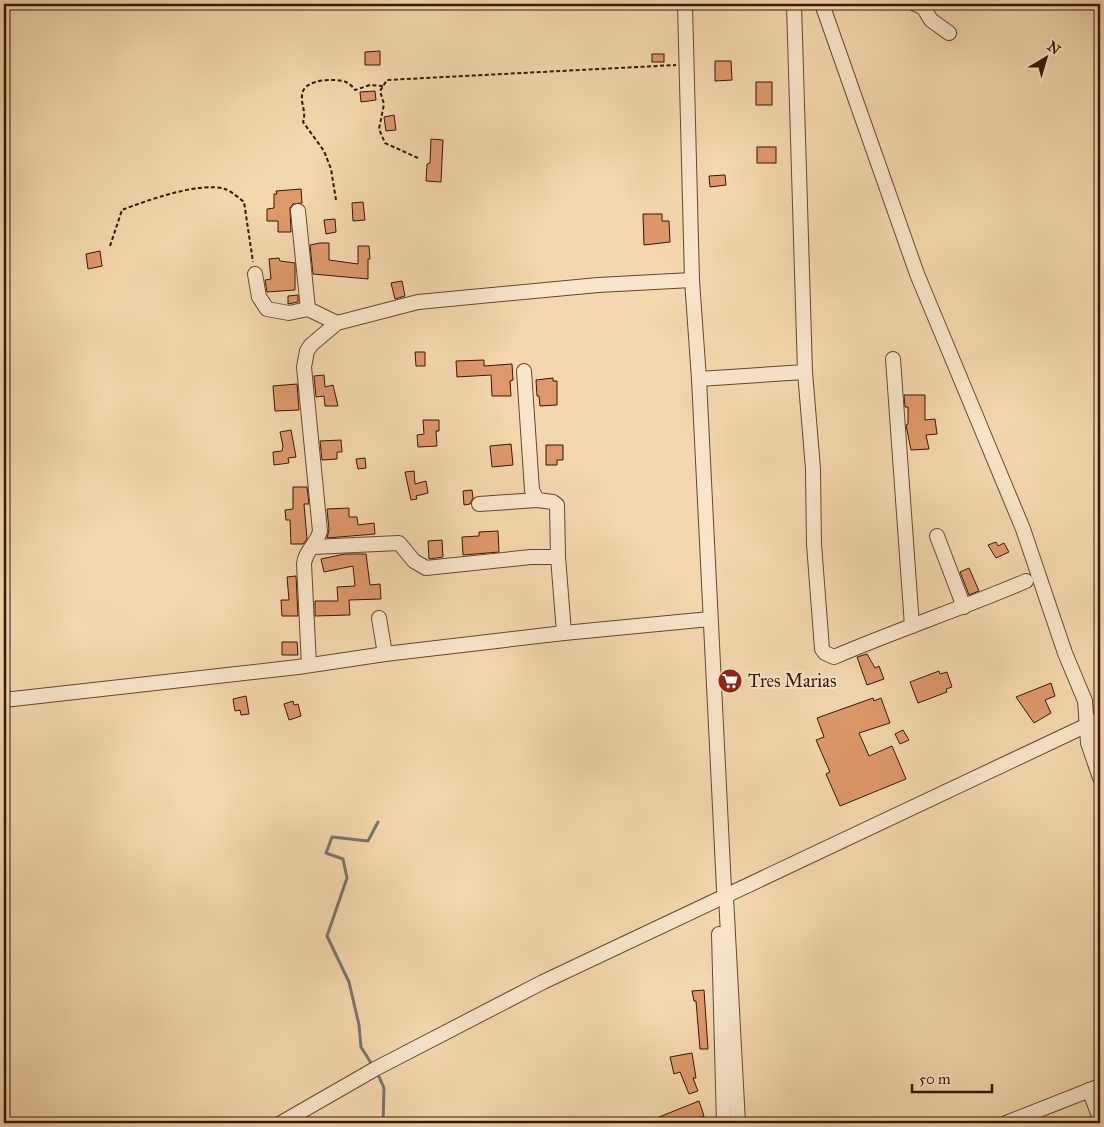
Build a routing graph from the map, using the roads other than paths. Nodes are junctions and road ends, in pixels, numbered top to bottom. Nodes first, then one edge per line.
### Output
1 (685, 4) edge
2 (794, 4) edge
3 (822, 4) edge
4 (923, 5) edge
5 (949, 33) dead end
6 (298, 211) dead end
7 (255, 274) road end
8 (692, 280) junction
9 (308, 309) junction
10 (337, 323) junction
11 (893, 359) dead end
12 (524, 371) dead end
13 (805, 372) junction
14 (700, 379) junction
15 (537, 500) junction
16 (479, 504) dead end
17 (937, 536) dead end
18 (313, 547) junction
19 (558, 557) junction
20 (1026, 580) dead end
21 (964, 607) junction
22 (379, 618) dead end
23 (710, 619) junction
24 (912, 626) junction
25 (564, 633) junction
26 (385, 654) junction
27 (309, 666) junction
28 (4, 700) edge
29 (1100, 719) edge
30 (1087, 724) junction
31 (1100, 778) edge
32 (723, 896) junction
33 (1095, 1088) edge
34 (730, 1117) edge
35 (1100, 1118) edge
36 (281, 1123) edge
37 (1006, 1123) edge

1 - 8 street
2 - 13 street
3 - 30 street
4 - 5 street
6 - 9 street
7 - 9 street
8 - 10 street
8 - 14 street
9 - 10 street
10 - 18 street
11 - 24 street
12 - 15 street
13 - 14 street
13 - 24 street
14 - 23 street
15 - 16 street
15 - 19 street
17 - 21 street
18 - 19 street
18 - 27 street
19 - 25 street
20 - 21 street
21 - 24 street
22 - 26 street
23 - 25 street
23 - 32 street
25 - 26 street
26 - 27 street
27 - 28 street
29 - 30 street
30 - 31 street
30 - 32 street
32 - 34 street
32 - 36 street
33 - 35 street
33 - 37 street

